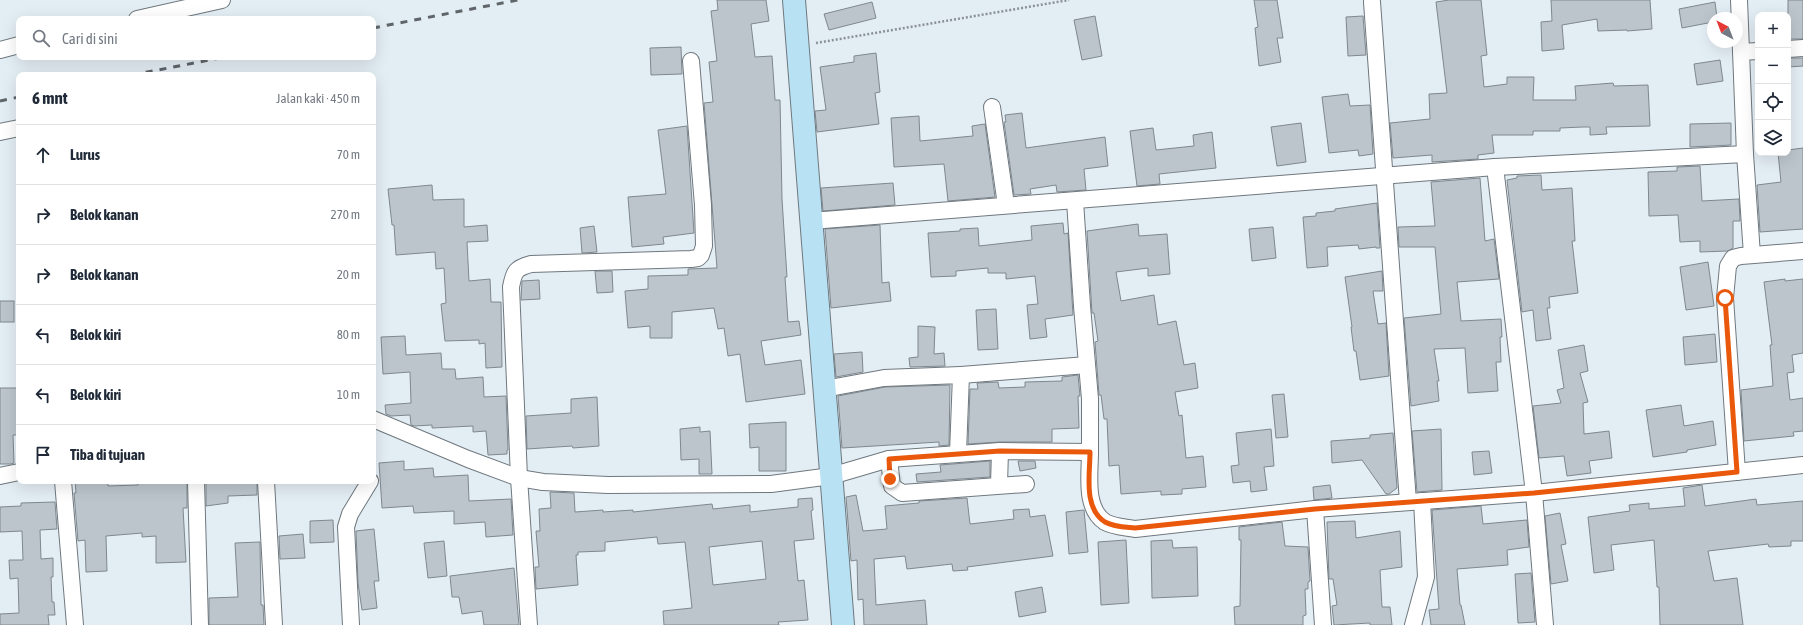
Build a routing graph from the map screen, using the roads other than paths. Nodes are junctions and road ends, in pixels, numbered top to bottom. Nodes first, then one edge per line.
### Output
1 (222, 0) edge
2 (794, 0) edge
3 (1739, 0) edge
4 (1372, 2) dead end
5 (150, 16) edge
6 (16, 47) edge
7 (1803, 48) edge
8 (1791, 49) edge
9 (0, 50) edge
10 (1755, 51) edge
11 (1741, 52) junction
12 (691, 61) dead end
13 (992, 107) dead end
14 (16, 129) edge
15 (0, 132) edge
16 (1745, 154) junction
17 (1495, 167) junction
18 (1386, 177) junction
19 (1075, 201) junction
20 (1006, 205) junction
21 (811, 221) junction
22 (1803, 252) edge
23 (1752, 255) junction
24 (1087, 365) junction
25 (961, 375) junction
26 (824, 390) junction
27 (376, 417) edge
28 (1000, 451) junction
29 (1090, 452) junction
30 (958, 453) junction
31 (889, 459) junction
32 (1803, 465) edge
33 (1737, 472) junction
34 (16, 473) edge
35 (0, 476) edge
36 (831, 476) junction
37 (519, 478) junction
38 (63, 484) edge
39 (196, 484) edge
40 (266, 484) edge
41 (368, 484) edge
42 (1026, 484) dead end
43 (999, 485) junction
44 (1534, 493) junction
45 (1415, 502) junction
46 (1315, 509) junction
47 (75, 625) edge
48 (200, 625) edge
49 (274, 625) edge
50 (351, 625) edge
51 (529, 625) edge
52 (843, 625) edge
53 (1322, 625) edge
54 (1413, 625) edge
55 (1545, 625) edge

1 - 5 street
2 - 21 street
3 - 11 street
4 - 18 street
6 - 9 street
7 - 8 street
10 - 11 street
11 - 16 street
12 - 37 street
13 - 20 street
14 - 15 street
16 - 17 street
16 - 23 street
17 - 18 street
17 - 44 street
18 - 19 street
18 - 45 street
19 - 20 street
19 - 24 street
20 - 21 street
21 - 26 street
22 - 23 street
23 - 33 street
24 - 25 street
24 - 29 street
25 - 26 street
25 - 30 street
26 - 36 street
27 - 37 street
28 - 29 street
28 - 30 street
28 - 43 street
29 - 46 street
30 - 31 street
31 - 36 street
31 - 43 street
32 - 33 street
33 - 44 street
34 - 35 street
36 - 37 street
36 - 52 street
37 - 51 street
38 - 47 street
39 - 48 street
40 - 49 street
41 - 50 street
42 - 43 street
44 - 45 street
44 - 55 street
45 - 46 street
45 - 54 street
46 - 53 street

